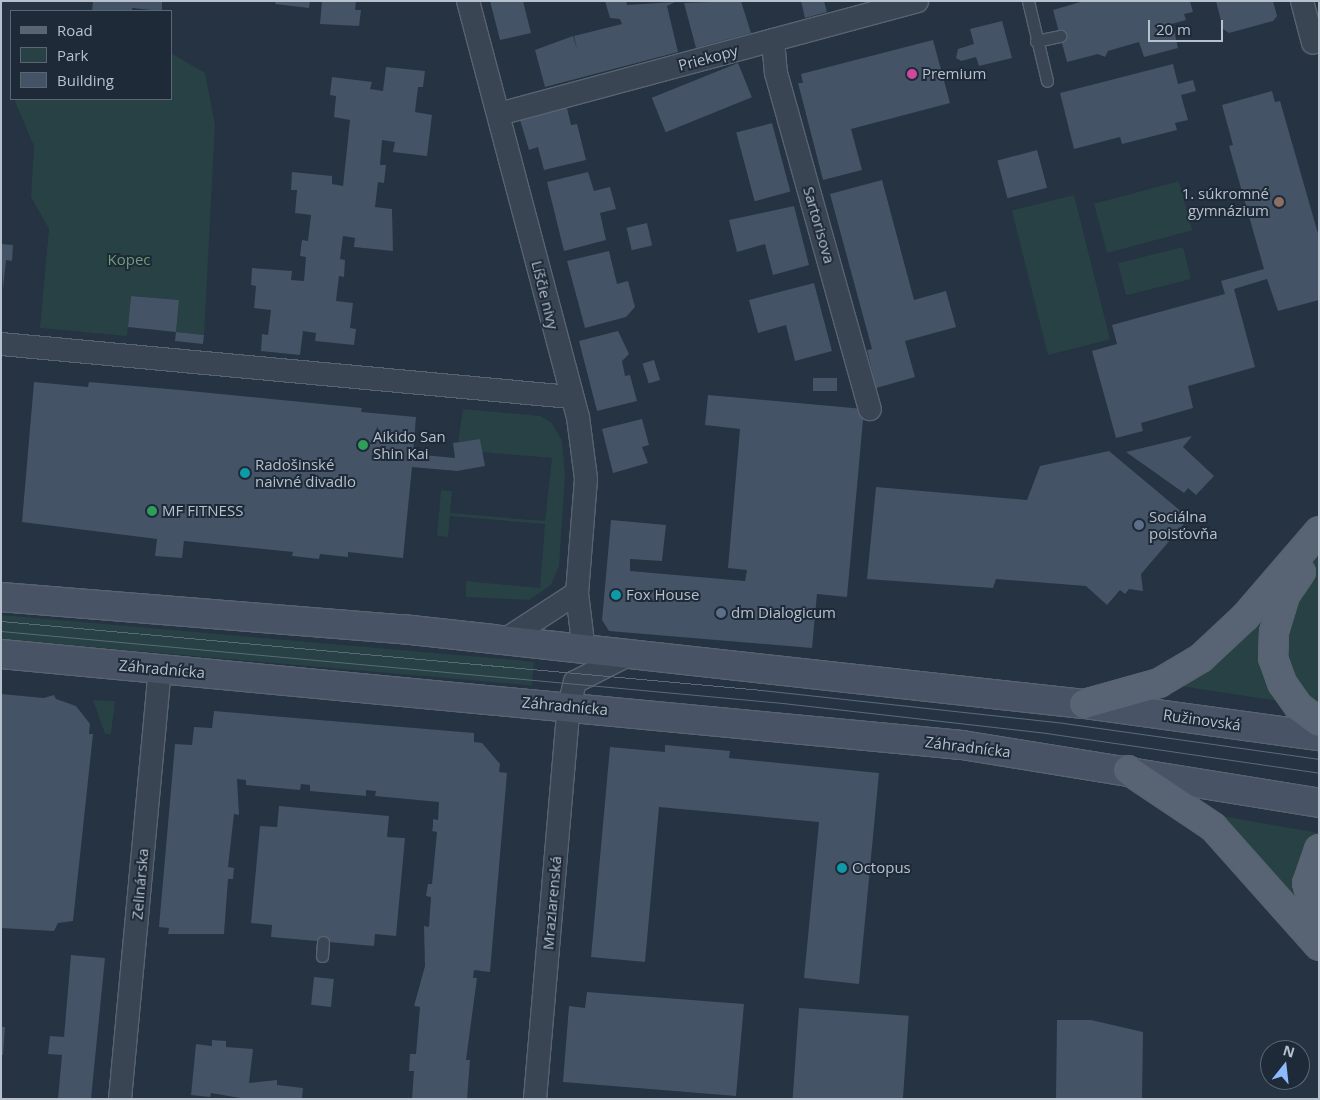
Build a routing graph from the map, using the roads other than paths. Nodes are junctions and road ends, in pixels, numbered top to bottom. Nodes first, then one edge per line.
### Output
1 (468, 1) edge
2 (917, 1) edge
3 (1028, 1) edge
4 (1302, 1) edge
5 (1060, 36) dead end
6 (773, 40) junction
7 (1036, 41) junction
8 (1313, 43) dead end
9 (1047, 81) dead end
10 (499, 114) junction
11 (1, 344) edge
12 (570, 397) junction
13 (870, 409) dead end
14 (1319, 531) edge
15 (1319, 548) edge
16 (577, 592) junction
17 (1, 597) edge
18 (503, 641) junction
19 (584, 651) junction
20 (1, 654) edge
21 (626, 656) junction
22 (160, 668) junction
23 (1084, 704) junction
24 (568, 706) junction
25 (1319, 722) edge
26 (1319, 736) edge
27 (1128, 770) junction
28 (1319, 803) edge
29 (1319, 849) edge
30 (1319, 926) edge
31 (323, 942) dead end
32 (1319, 946) edge
33 (322, 956) dead end
34 (120, 1099) edge
35 (534, 1099) edge

1 - 10 street, Líščie nivy
2 - 6 street, Priekopy
3 - 7 lane
4 - 8 street
5 - 7 lane
6 - 10 street, Priekopy
6 - 13 street, Sartorisova
7 - 9 lane
10 - 12 street, Líščie nivy
11 - 12 street
12 - 16 street, Líščie nivy
14 - 23 main road
15 - 25 main road
16 - 18 street
16 - 19 street, Líščie nivy
17 - 18 street
18 - 19 street
19 - 21 street
20 - 22 street, Záhradnícka
21 - 23 street
21 - 24 street, Mraziarenská
22 - 24 street, Záhradnícka
22 - 34 street, Zelinárska
23 - 26 street, Ružinovská
24 - 27 street, Záhradnícka
24 - 35 street, Mraziarenská
27 - 28 street
27 - 32 main road
29 - 30 main road
31 - 33 lane

